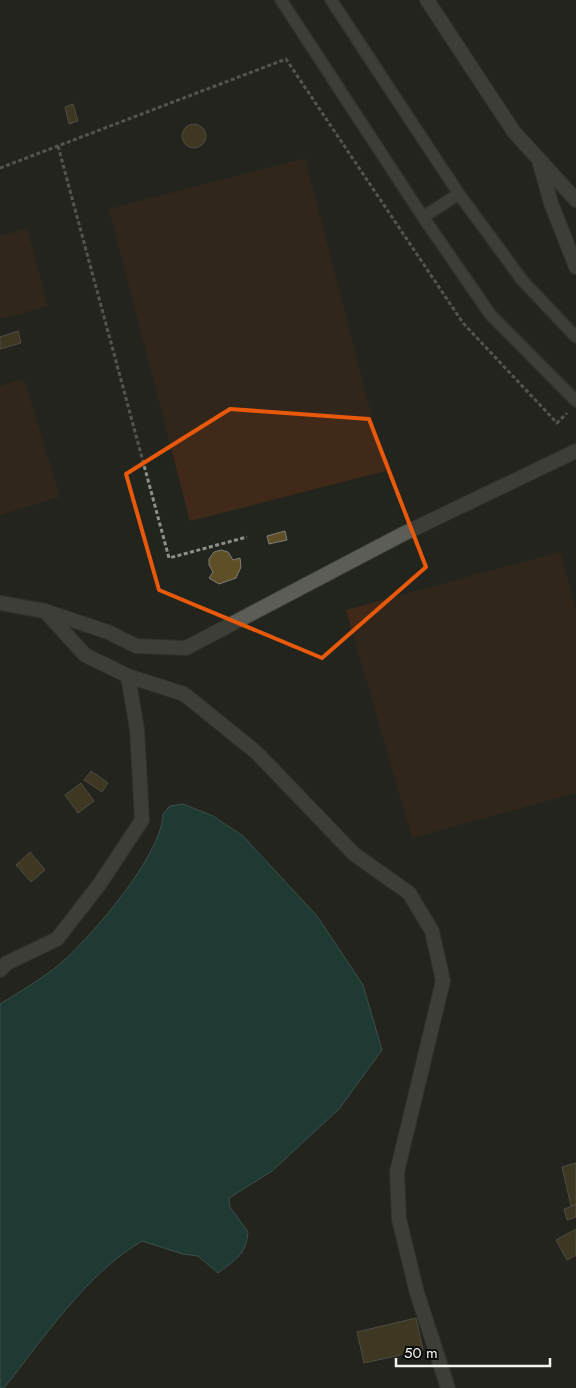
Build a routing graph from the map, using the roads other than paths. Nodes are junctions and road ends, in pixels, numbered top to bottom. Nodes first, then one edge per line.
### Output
1 (281, 0) edge
2 (331, 0) edge
3 (426, 0) edge
4 (540, 163) junction
5 (459, 194) junction
6 (576, 200) edge
7 (423, 217) junction
8 (576, 267) edge
9 (576, 337) edge
10 (573, 406) edge
11 (576, 451) edge
12 (0, 603) edge
13 (45, 611) junction
14 (128, 676) junction
15 (0, 970) edge
16 (448, 1388) edge

1 - 7 lane
2 - 5 lane
3 - 4 street
4 - 6 street
4 - 8 street
5 - 7 lane
5 - 9 lane
7 - 10 lane
11 - 13 street
12 - 13 street
13 - 14 street
14 - 15 street
14 - 16 street

